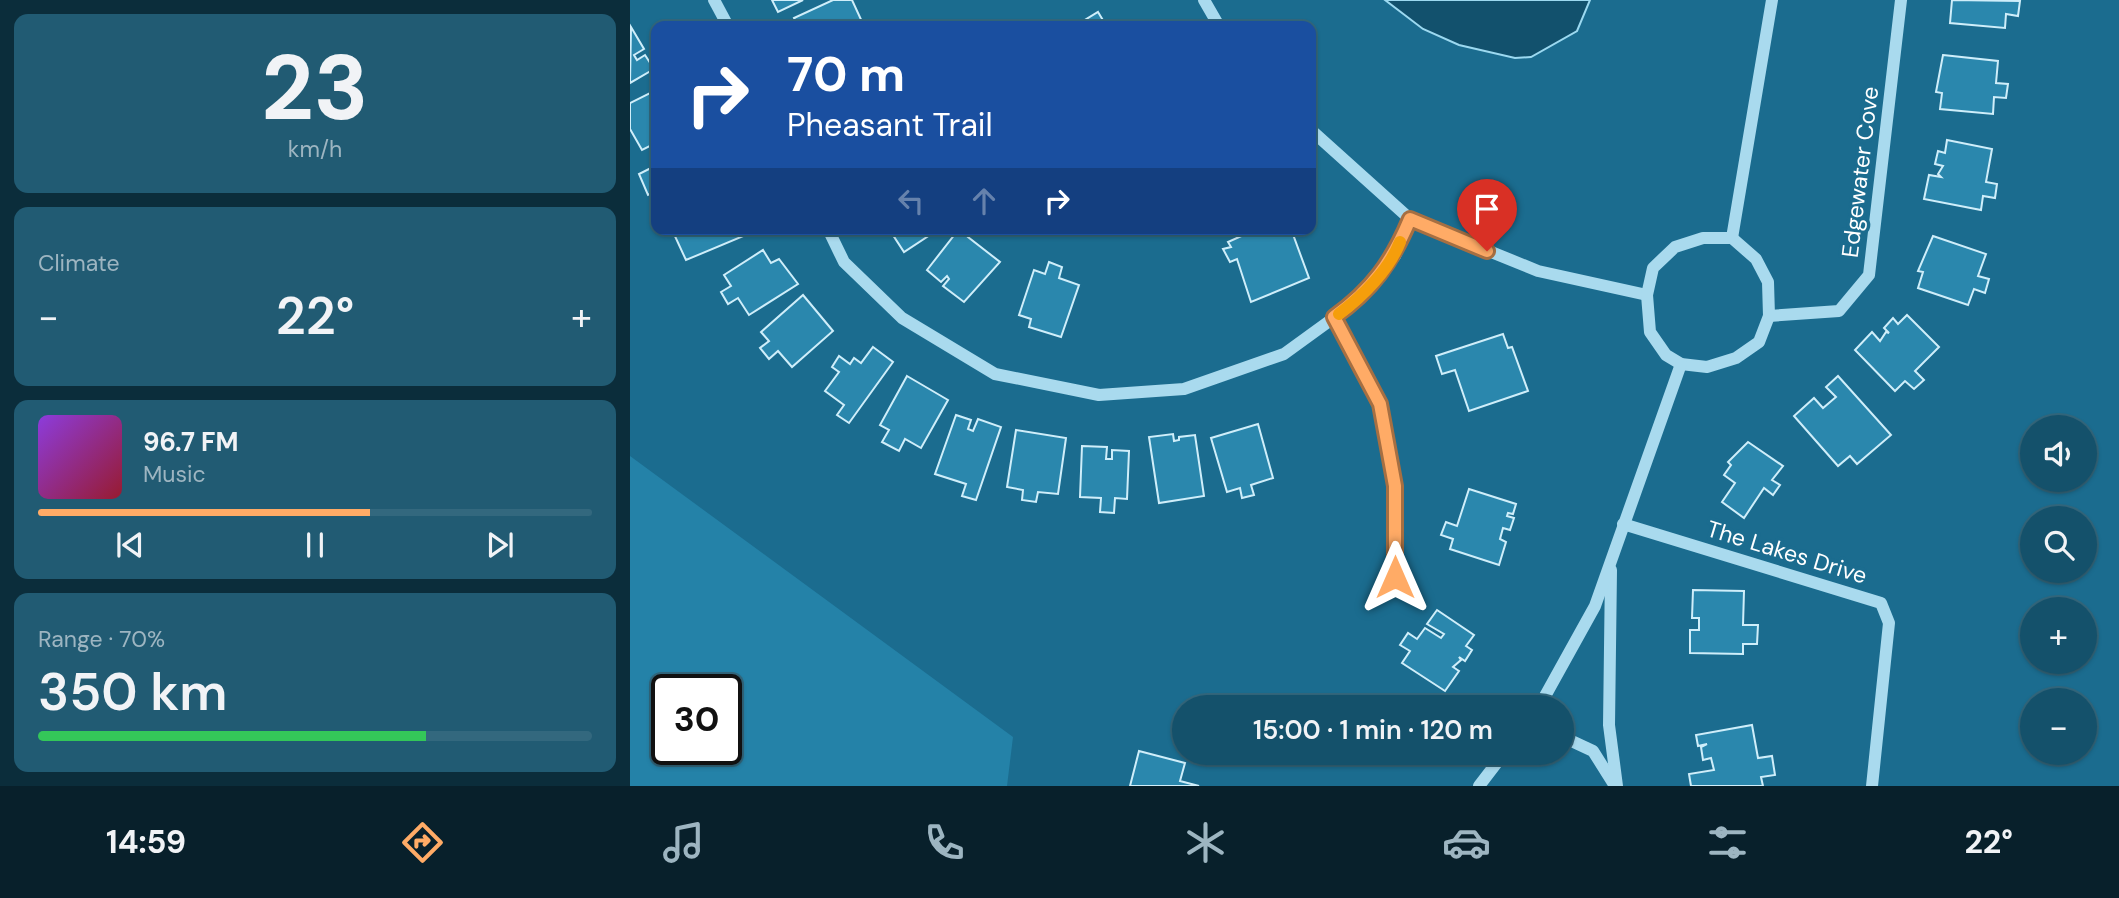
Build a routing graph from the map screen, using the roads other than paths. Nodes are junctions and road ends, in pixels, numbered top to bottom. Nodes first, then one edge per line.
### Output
1 (714, 0) edge
2 (1204, 0) edge
3 (1772, 0) edge
4 (1901, 0) edge
5 (725, 21) edge
6 (1216, 21) edge
7 (1316, 134) edge
8 (1410, 219) junction
9 (831, 235) edge
10 (1732, 238) junction
11 (1647, 295) junction
12 (1769, 316) junction
13 (1334, 317) junction
14 (1681, 364) junction
15 (1623, 524) junction
16 (1611, 559) junction
17 (1395, 577) dead end
18 (1546, 695) edge
19 (1574, 742) edge
20 (1496, 765) edge
21 (1479, 786) edge
22 (1616, 786) edge
23 (1871, 786) edge

1 - 5 street
2 - 6 street
3 - 10 street
4 - 12 street, Edgewater Cove
7 - 8 street
8 - 11 street
8 - 13 street
9 - 13 street
10 - 11 street
10 - 12 street
11 - 14 street
12 - 14 street
13 - 17 street
14 - 15 street
15 - 16 street
15 - 23 street, The Lakes Drive
16 - 18 street
16 - 22 street
19 - 22 street
20 - 21 street

